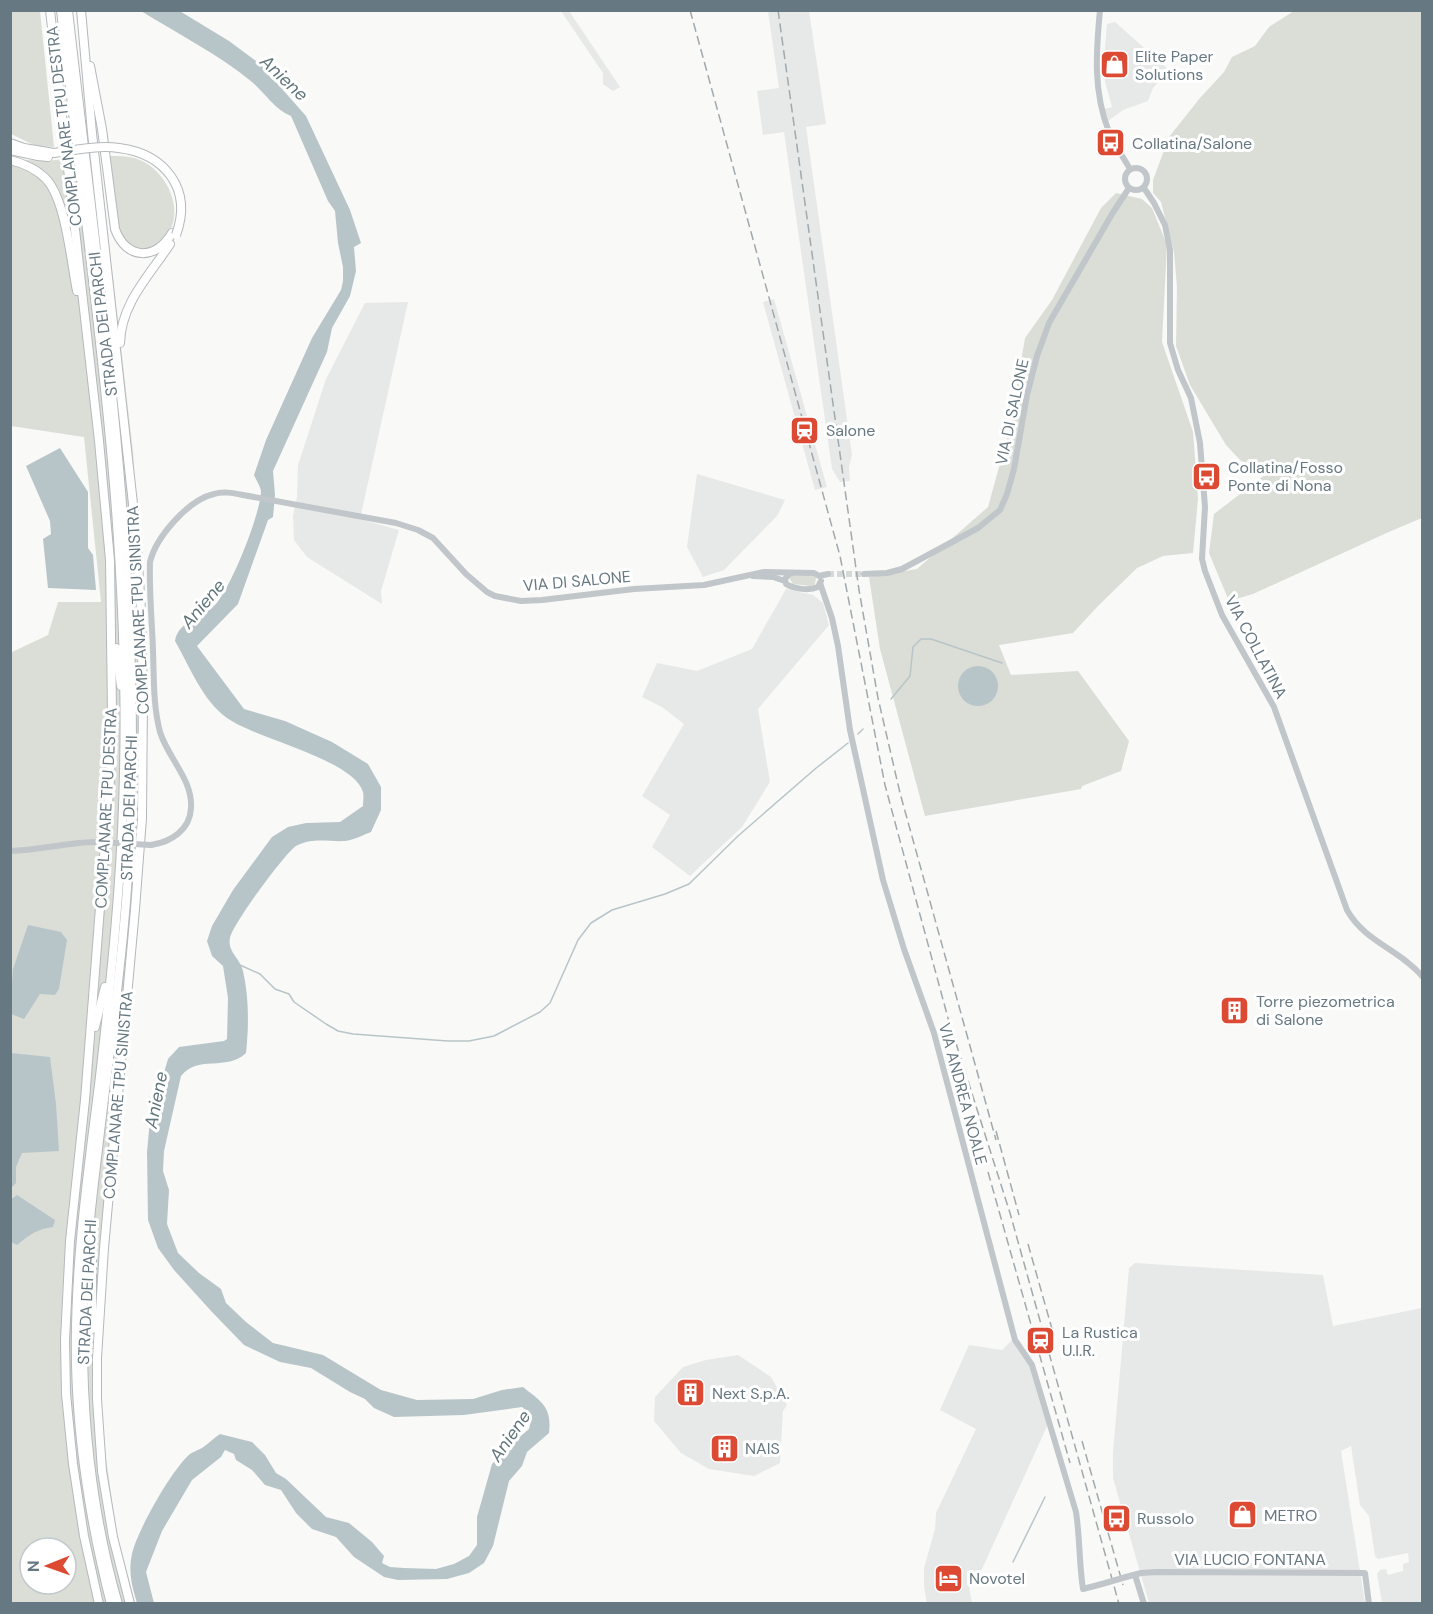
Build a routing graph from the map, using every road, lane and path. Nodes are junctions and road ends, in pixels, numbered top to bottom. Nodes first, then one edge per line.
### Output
1 (50, 10) edge
2 (61, 10) edge
3 (68, 10) edge
4 (82, 10) edge
5 (1100, 10) edge
6 (10, 142) edge
7 (10, 150) edge
8 (53, 155) junction
9 (10, 160) edge
10 (1130, 170) junction
11 (1129, 188) junction
12 (1144, 188) junction
13 (174, 234) junction
14 (88, 346) junction
15 (121, 385) junction
16 (110, 560) junction
17 (793, 573) junction
18 (828, 574) tunnel mouth
19 (864, 574) tunnel mouth
20 (747, 576) junction
21 (820, 579) junction
22 (785, 581) junction
23 (813, 590) junction
24 (827, 601) junction
25 (125, 740) junction
26 (10, 851) edge
27 (118, 909) junction
28 (1422, 976) edge
29 (87, 1070) junction
30 (103, 1102) junction
31 (97, 1399) junction
32 (104, 1562) junction
33 (1135, 1575) junction
34 (1102, 1584) joint
35 (99, 1604) edge
36 (111, 1604) edge
37 (118, 1604) edge
38 (130, 1604) edge
39 (1144, 1604) edge
40 (1369, 1604) edge

1 - 14 highway, COMPLANARE TPU DESTRA
2 - 25 highway, STRADA DEI PARCHI
3 - 30 highway, STRADA DEI PARCHI
4 - 13 highway
4 - 15 highway, COMPLANARE TPU SINISTRA
5 - 10 street
6 - 8 highway
7 - 8 highway
8 - 13 highway, bridge
9 - 14 highway
10 - 11 street
10 - 12 street
11 - 12 street
11 - 19 street, VIA DI SALONE
12 - 28 street, VIA COLLATINA
13 - 15 highway
14 - 16 highway, COMPLANARE TPU DESTRA
15 - 31 highway, COMPLANARE TPU SINISTRA
16 - 25 highway
16 - 29 highway, COMPLANARE TPU DESTRA
17 - 20 street, VIA DI SALONE
17 - 21 street, VIA DI SALONE
17 - 22 street
18 - 21 street, VIA DI SALONE
20 - 22 street, VIA DI SALONE
20 - 26 street, VIA DI SALONE, bridge
21 - 23 street
21 - 24 street, VIA ANDREA NOALE
22 - 23 street, VIA DI SALONE
23 - 24 street
24 - 34 street, VIA ANDREA NOALE
25 - 27 highway, STRADA DEI PARCHI
27 - 29 highway
27 - 32 highway, STRADA DEI PARCHI
29 - 35 highway, COMPLANARE TPU DESTRA
30 - 31 highway
30 - 32 highway, STRADA DEI PARCHI
31 - 38 highway, COMPLANARE TPU SINISTRA
32 - 36 highway, STRADA DEI PARCHI
32 - 37 highway, STRADA DEI PARCHI
33 - 34 street, VIA LUCIO FONTANA, bridge
33 - 39 street
33 - 40 street, VIA LUCIO FONTANA

